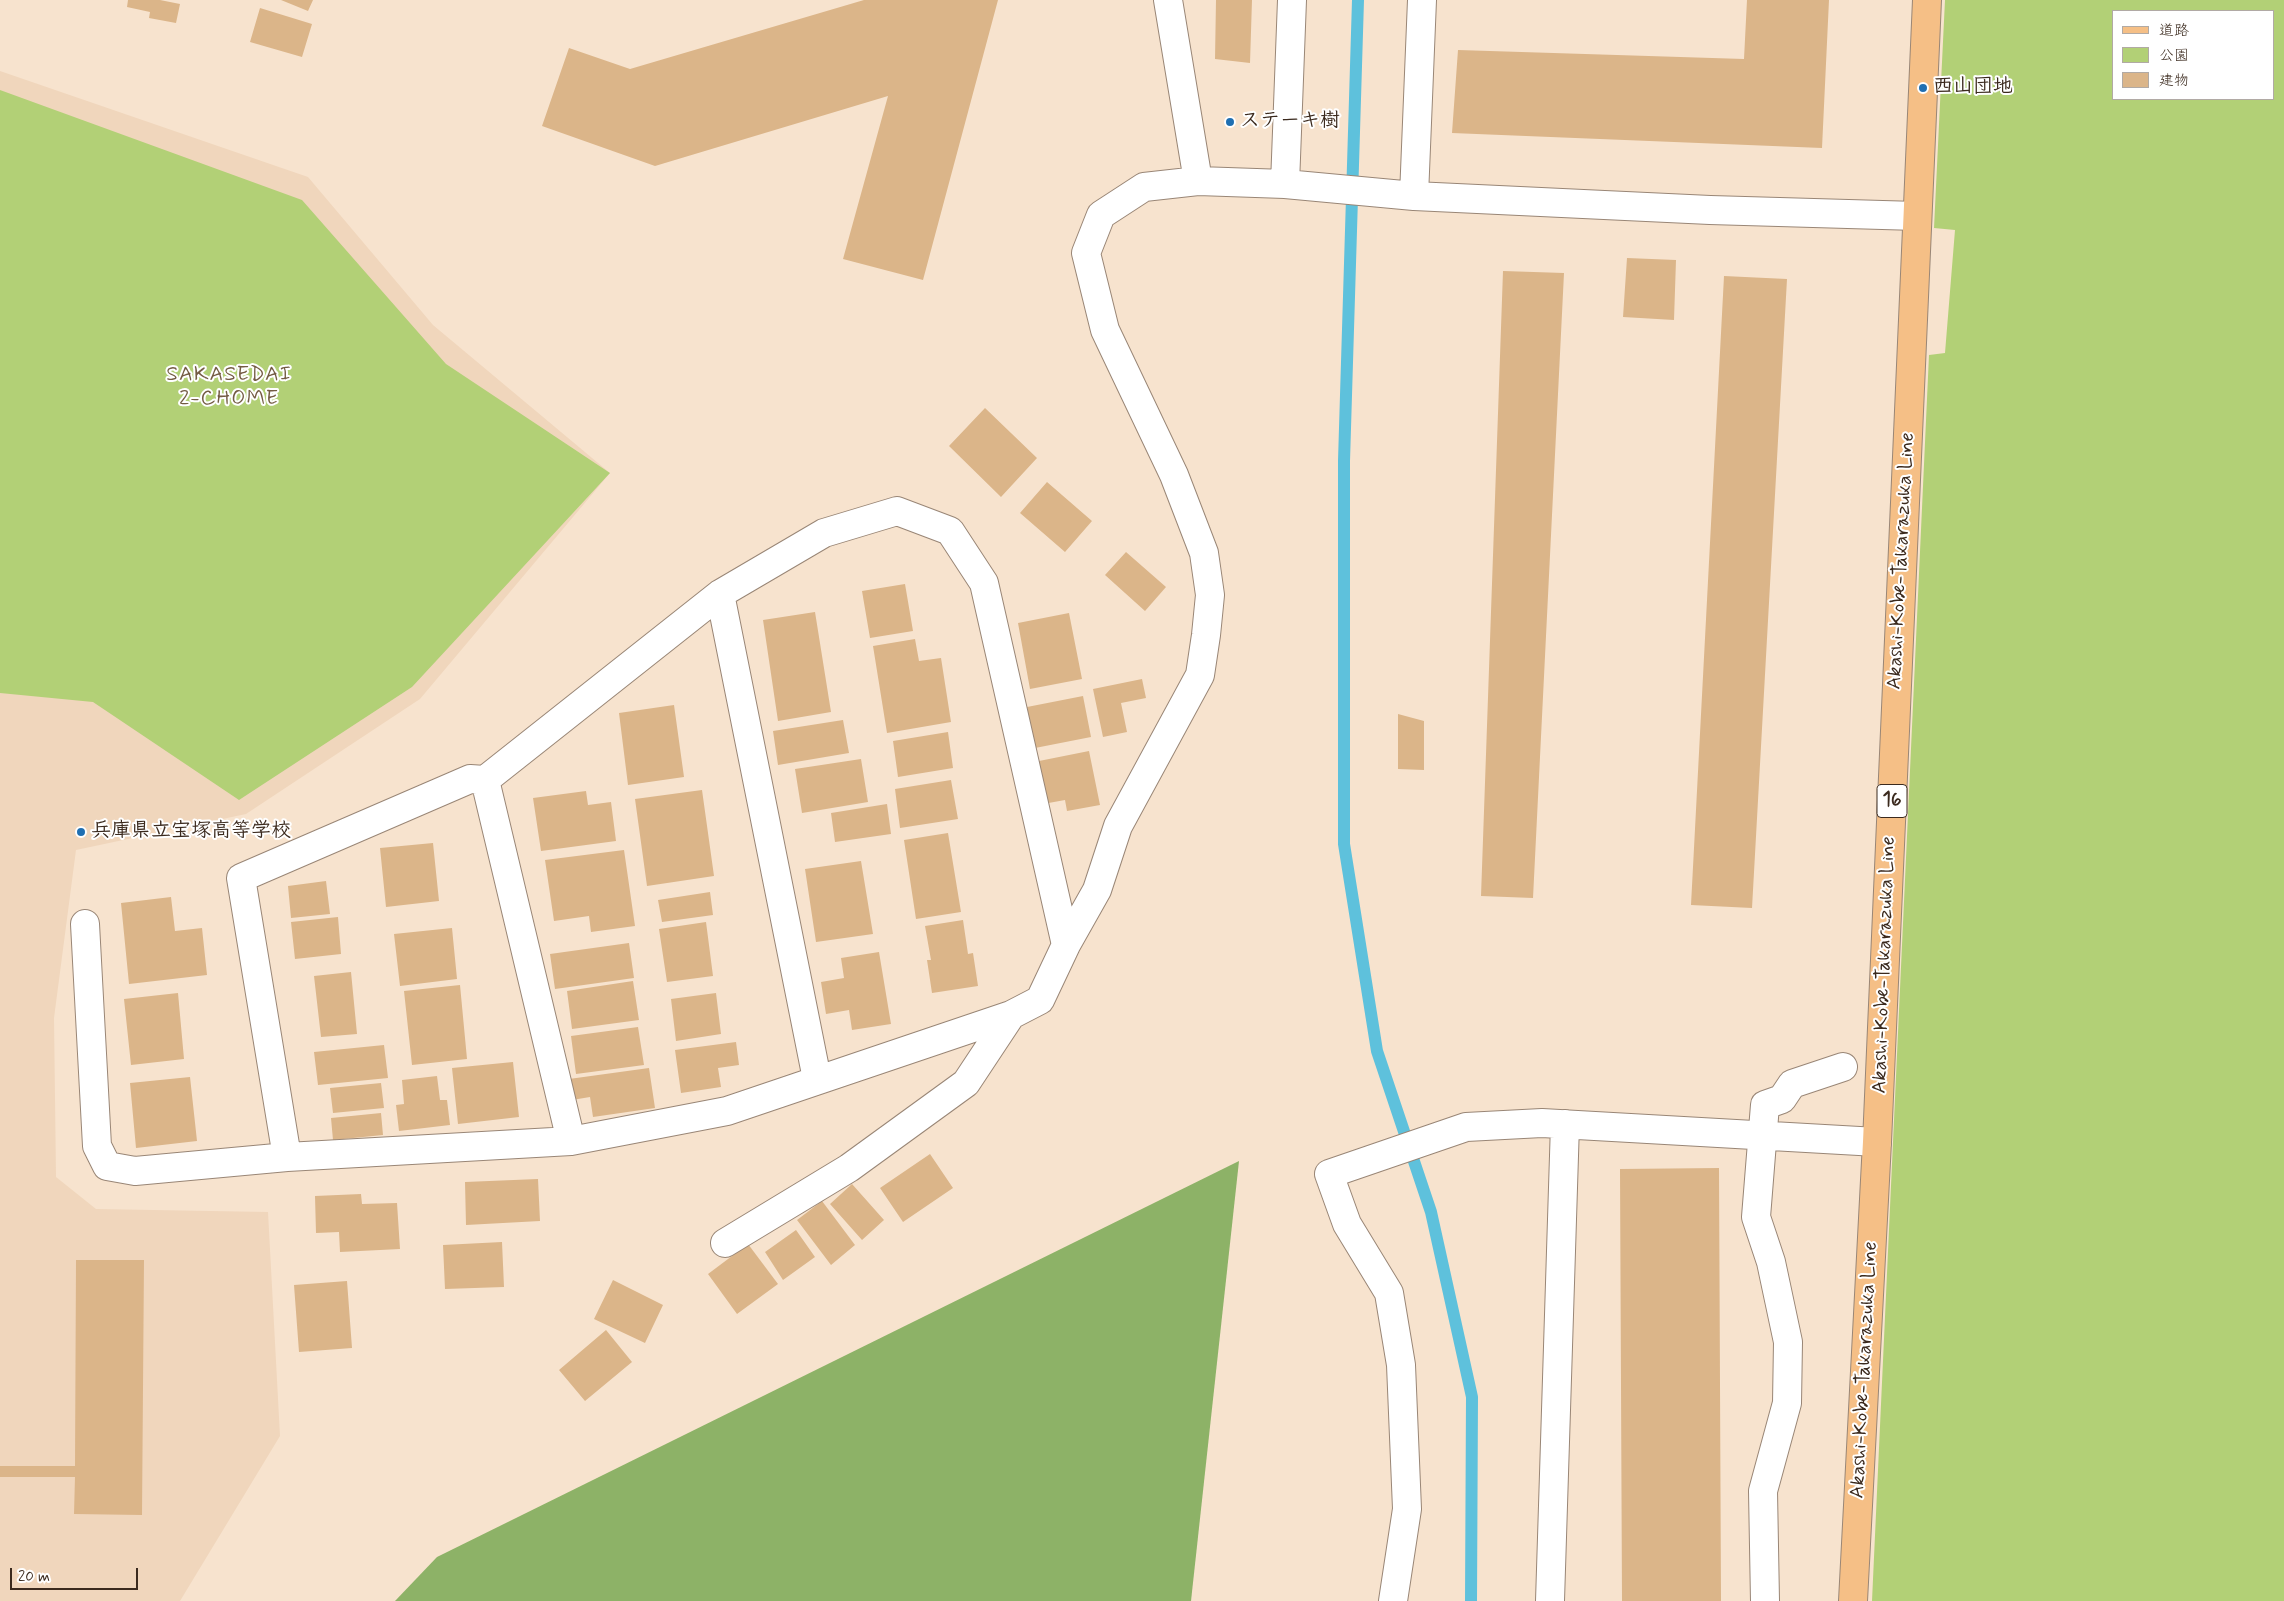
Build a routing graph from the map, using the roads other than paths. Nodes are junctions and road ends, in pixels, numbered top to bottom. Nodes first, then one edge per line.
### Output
1 (1168, 0) edge
2 (1292, 0) edge
3 (1422, 0) edge
4 (1927, 0) edge
5 (1198, 181) junction
6 (1285, 184) junction
7 (1410, 196) junction
8 (1917, 216) junction
9 (720, 594) junction
10 (485, 780) junction
11 (85, 924) dead end
12 (1066, 945) junction
13 (1011, 1015) junction
14 (1843, 1067) dead end
15 (817, 1079) junction
16 (1565, 1124) junction
17 (1762, 1136) junction
18 (571, 1141) junction
19 (1877, 1142) junction
20 (287, 1157) junction
21 (725, 1243) dead end
22 (1393, 1601) edge
23 (1550, 1601) edge
24 (1765, 1601) edge
25 (1854, 1601) edge

1 - 5 street
2 - 6 street
3 - 7 street
4 - 8 main road, Akashi-Kobe-Takarazuka Line / 16
5 - 6 street
5 - 12 street
6 - 7 street
7 - 8 street
8 - 19 main road, Akashi-Kobe-Takarazuka Line / 16
9 - 10 street
9 - 12 street
9 - 15 street
10 - 18 street
10 - 20 street
11 - 20 street
12 - 13 street
13 - 15 street
13 - 21 street
14 - 17 street
15 - 18 street
16 - 17 street
16 - 22 street
16 - 23 street
17 - 19 street
17 - 24 street
18 - 20 street
19 - 25 main road, Akashi-Kobe-Takarazuka Line / 16

